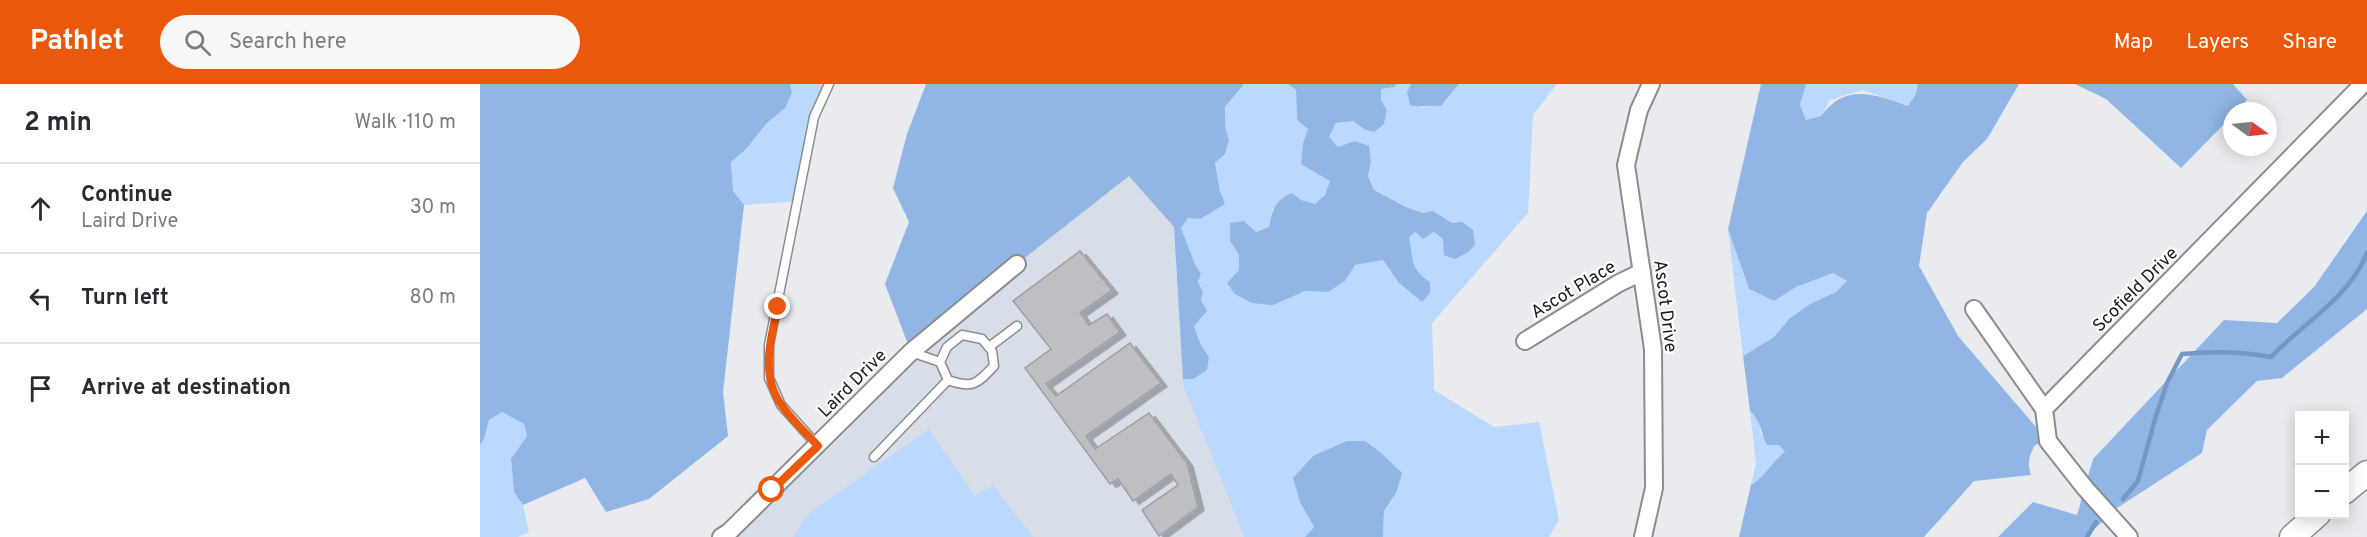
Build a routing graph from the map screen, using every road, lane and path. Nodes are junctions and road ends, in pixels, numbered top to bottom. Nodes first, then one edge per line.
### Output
1 (829, 84) edge
2 (1651, 84) edge
3 (2356, 87) edge
4 (1017, 264) dead end
5 (1642, 272) junction
6 (1974, 309) dead end
7 (1017, 326) dead end
8 (1525, 340) dead end
9 (989, 347) junction
10 (911, 352) junction
11 (940, 362) junction
12 (948, 380) junction
13 (2044, 409) junction
14 (818, 446) junction
15 (874, 457) dead end
16 (2367, 473) edge
17 (2349, 488) edge
18 (2312, 519) edge
19 (721, 537) edge
20 (1643, 537) edge
21 (2129, 537) edge
22 (2292, 537) edge

1 - 14 lane
2 - 5 street, Ascot Drive
3 - 13 street, Scofield Drive
4 - 10 street, Laird Drive
5 - 8 street, Ascot Place
5 - 20 street, Ascot Drive
6 - 13 street
7 - 9 lane
9 - 11 lane
9 - 12 lane
10 - 11 lane
10 - 14 street, Laird Drive
11 - 12 lane
12 - 15 lane
13 - 21 street
14 - 19 street, Laird Drive
16 - 17 street
18 - 22 street

